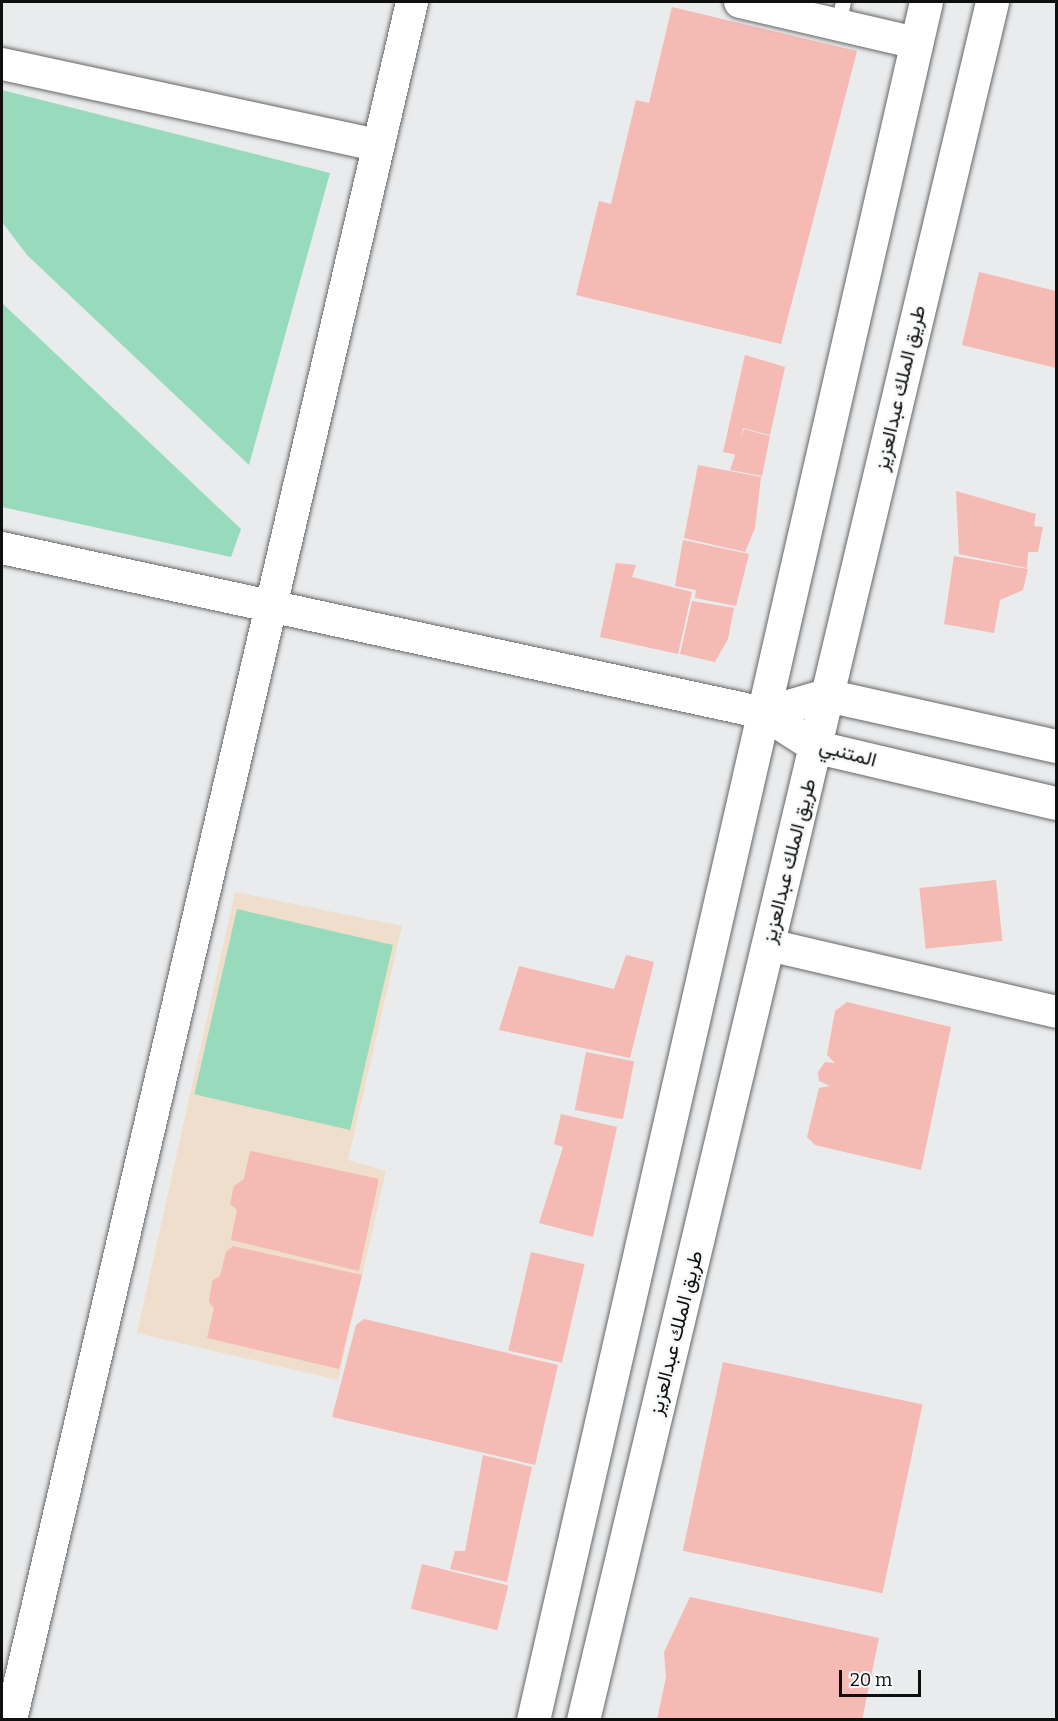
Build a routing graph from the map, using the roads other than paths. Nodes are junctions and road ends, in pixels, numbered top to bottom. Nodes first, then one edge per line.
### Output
1 (412, 2) edge
2 (740, 2) edge
3 (926, 2) edge
4 (992, 2) edge
5 (840, 13) edge
6 (916, 43) junction
7 (2, 64) edge
8 (378, 145) junction
9 (2, 548) edge
10 (271, 606) junction
11 (826, 695) junction
12 (764, 713) junction
13 (1056, 746) edge
14 (817, 747) junction
15 (1056, 802) edge
16 (769, 945) junction
17 (1056, 1012) edge
18 (11, 1719) edge
19 (533, 1719) edge
20 (583, 1719) edge

1 - 8 street
2 - 5 street
3 - 6 main road
4 - 11 main road, طريق الملك عبدالعزيز
5 - 6 street
6 - 12 main road
7 - 8 street
8 - 10 street
9 - 10 street
10 - 12 street
10 - 18 street
11 - 12 main road
11 - 13 main road
11 - 14 main road, طريق الملك عبدالعزيز
12 - 14 main road, المتنبي
12 - 19 main road
14 - 15 main road, المتنبي
14 - 16 main road, طريق الملك عبدالعزيز
16 - 17 street
16 - 20 main road, طريق الملك عبدالعزيز

